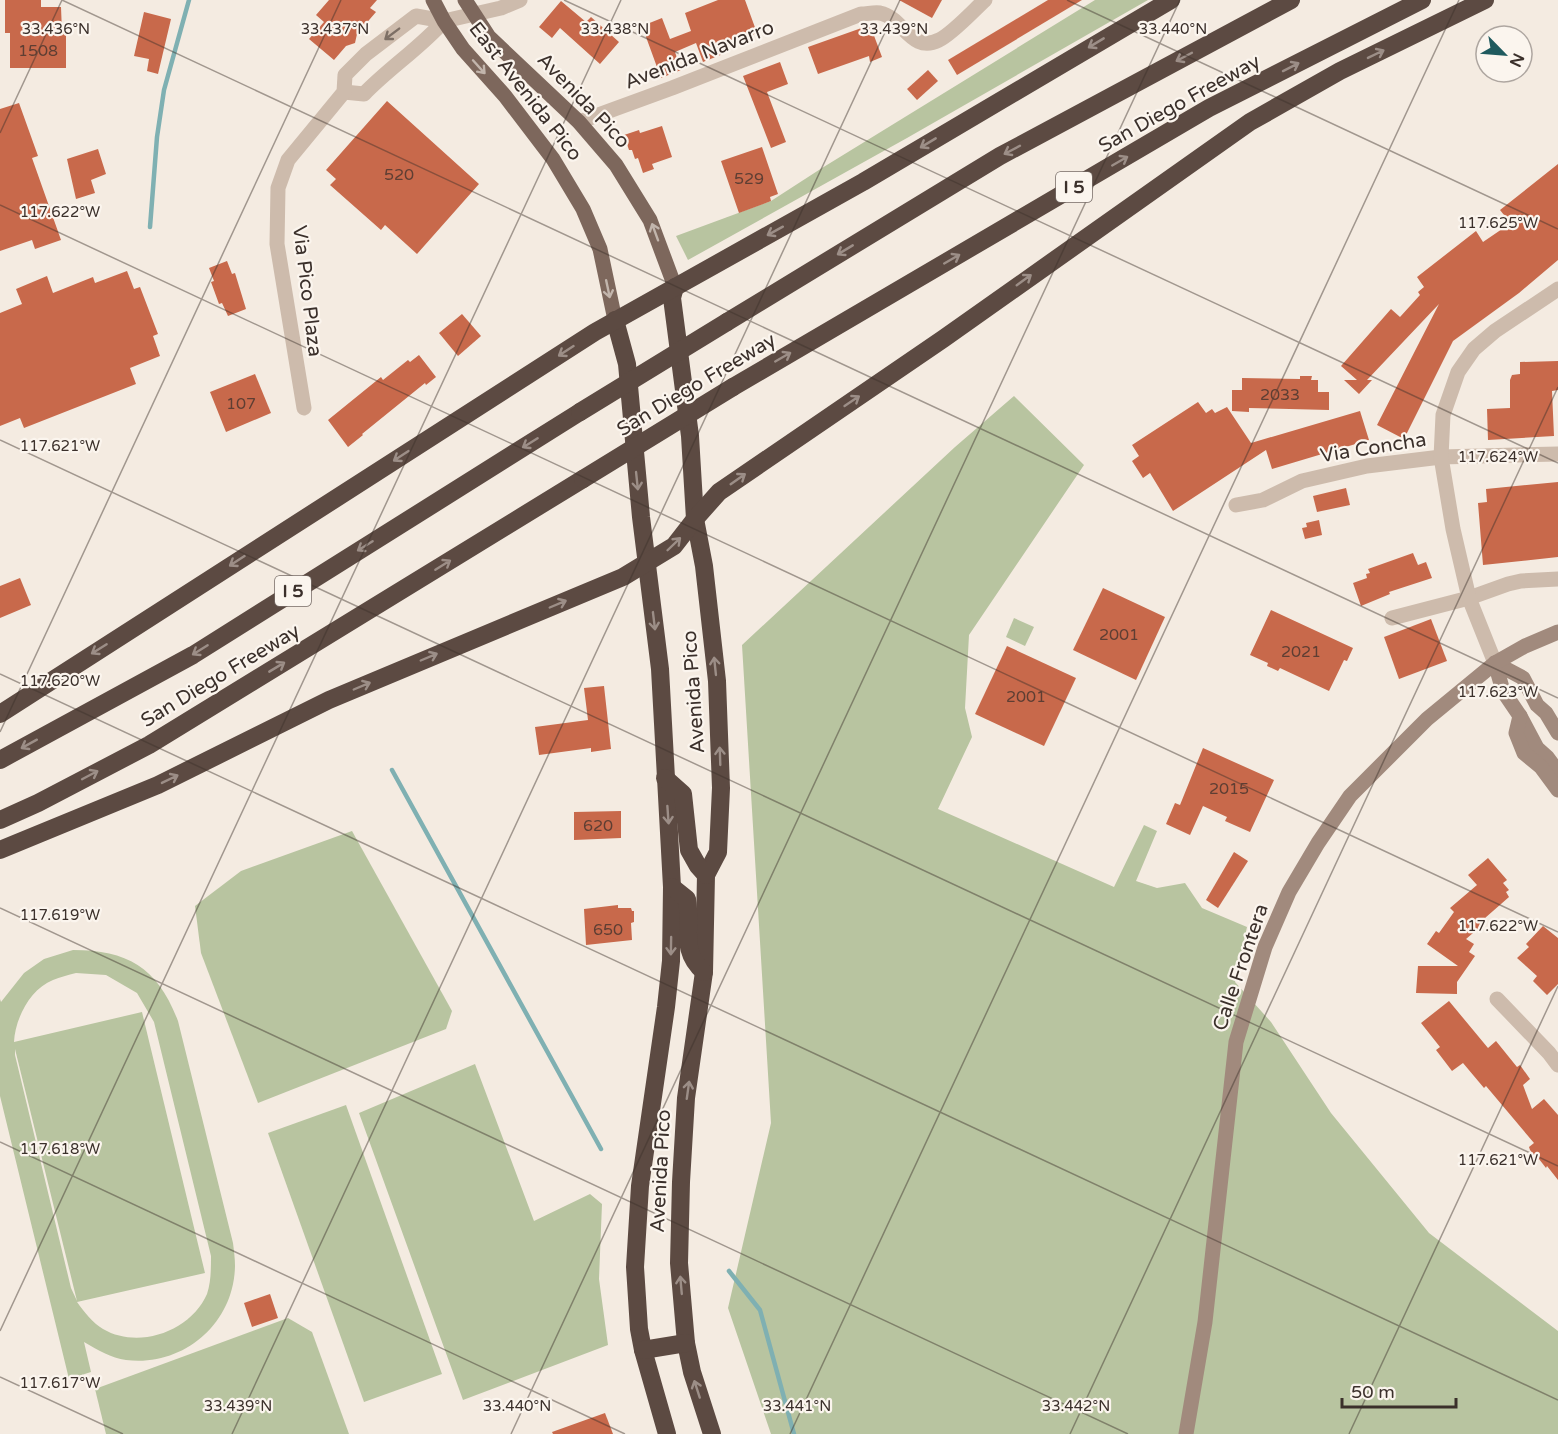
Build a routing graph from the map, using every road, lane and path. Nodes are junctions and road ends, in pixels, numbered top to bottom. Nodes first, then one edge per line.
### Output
1 (433, 0) edge
2 (520, 0) edge
3 (985, 0) edge
4 (1171, 0) edge
5 (1291, 0) edge
6 (1422, 0) edge
7 (1485, 0) edge
8 (469, 7) edge
9 (444, 21) junction
10 (344, 92) junction
11 (579, 122) junction
12 (675, 287) junction
13 (1558, 289) edge
14 (615, 320) junction
15 (304, 408) dead end
16 (1558, 454) edge
17 (1441, 457) junction
18 (1236, 505) dead end
19 (695, 519) junction
20 (648, 563) junction
21 (1558, 579) edge
22 (1468, 598) junction
23 (1392, 618) dead end
24 (1558, 632) edge
25 (1495, 663) junction
26 (1546, 713) junction
27 (0, 714) edge
28 (1522, 721) junction
29 (1558, 733) edge
30 (1549, 758) edge
31 (0, 760) edge
32 (1558, 772) edge
33 (665, 777) junction
34 (1558, 790) edge
35 (0, 820) edge
36 (0, 850) edge
37 (706, 875) junction
38 (672, 887) junction
39 (705, 972) junction
40 (1497, 999) dead end
41 (1555, 1055) edge
42 (686, 1343) junction
43 (643, 1350) junction
44 (667, 1434) edge
45 (712, 1434) edge
46 (1186, 1434) edge

1 - 9 main road, East Avenida Pico
2 - 8 street
3 - 11 street, Avenida Navarro
4 -> 12 highway
5 -> 31 highway, San Diego Freeway / I 5, bridge
35 -> 6 highway, San Diego Freeway / I 5, bridge
19 -> 7 highway
8 - 9 street
8 - 11 main road, Avenida Pico
9 - 10 street
9 -> 10 street, Via Pico Plaza
9 -> 14 main road, East Avenida Pico
10 - 15 street, Via Pico Plaza
12 -> 11 main road, Avenida Pico
12 - 14 highway
12 - 19 highway, Avenida Pico
13 - 17 street
14 -> 20 highway, East Avenida Pico
14 -> 27 highway
16 - 17 street, Via Concha
17 - 18 street, Via Concha
17 - 22 street
20 -> 19 highway
37 -> 19 highway, Avenida Pico
20 -> 33 highway, Avenida Pico
36 -> 20 highway
21 - 22 street
22 - 23 street
22 - 25 street
24 - 25 street, Calle Frontera
25 - 26 street
25 - 28 street
25 - 46 street, Calle Frontera
26 - 28 street
26 - 29 street
28 - 30 street
30 - 32 street
30 - 34 street
33 - 37 highway
33 -> 38 highway, Avenida Pico
37 - 39 highway, Avenida Pico
38 - 39 highway
38 -> 43 highway, Avenida Pico
42 -> 39 highway, Avenida Pico
40 - 41 street
42 - 43 highway
45 -> 42 highway, Avenida Pico
43 - 44 highway, Avenida Pico

